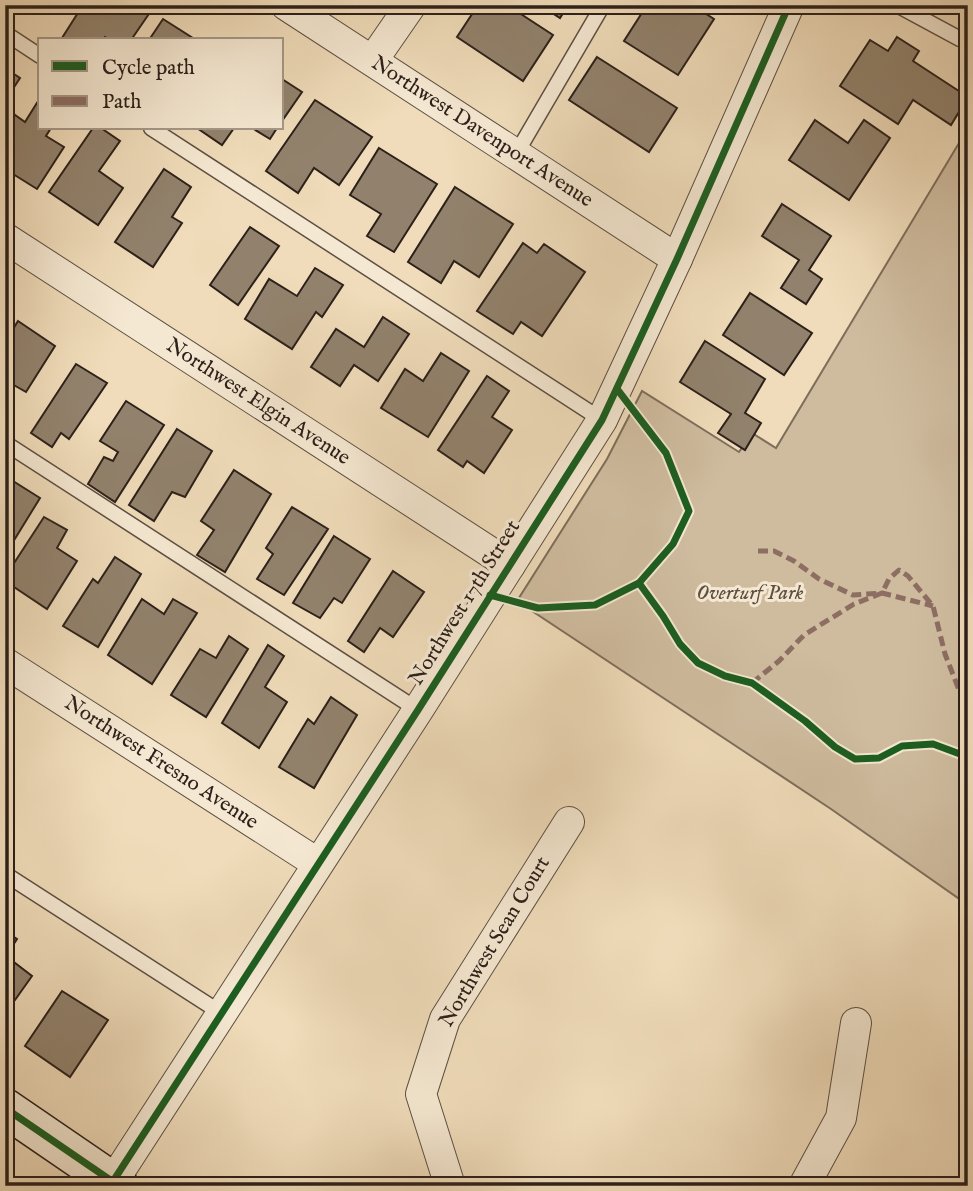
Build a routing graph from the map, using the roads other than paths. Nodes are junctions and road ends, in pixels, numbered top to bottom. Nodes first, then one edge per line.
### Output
1 (286, 5) edge
2 (411, 5) edge
3 (603, 5) edge
4 (789, 5) edge
5 (897, 5) edge
6 (5, 33) edge
7 (968, 40) edge
8 (38, 55) edge
9 (373, 60) junction
10 (154, 130) edge
11 (516, 154) junction
12 (5, 238) edge
13 (677, 260) junction
14 (602, 420) junction
15 (5, 443) edge
16 (510, 565) junction
17 (5, 663) edge
18 (418, 710) junction
19 (569, 822) dead end
20 (317, 863) junction
21 (5, 874) edge
22 (221, 1013) junction
23 (856, 1023) dead end
24 (5, 1108) edge
25 (114, 1184) edge
26 (450, 1186) edge
27 (804, 1186) edge

1 - 9 street, Northwest Davenport Avenue
2 - 9 street
3 - 11 lane
4 - 13 street, Northwest 17th Street
5 - 7 lane
6 - 8 lane
9 - 11 street, Northwest Davenport Avenue
10 - 14 lane
11 - 13 street, Northwest Davenport Avenue
12 - 16 street, Northwest Elgin Avenue
13 - 14 street, Northwest 17th Street
14 - 16 street, Northwest 17th Street
15 - 18 lane
16 - 18 street, Northwest 17th Street
17 - 20 street, Northwest Fresno Avenue
18 - 20 street, Northwest 17th Street
19 - 26 street, Northwest Sean Court
20 - 22 street, Northwest 17th Street
21 - 22 lane
22 - 25 street, Northwest 17th Street
23 - 27 street
24 - 25 street

